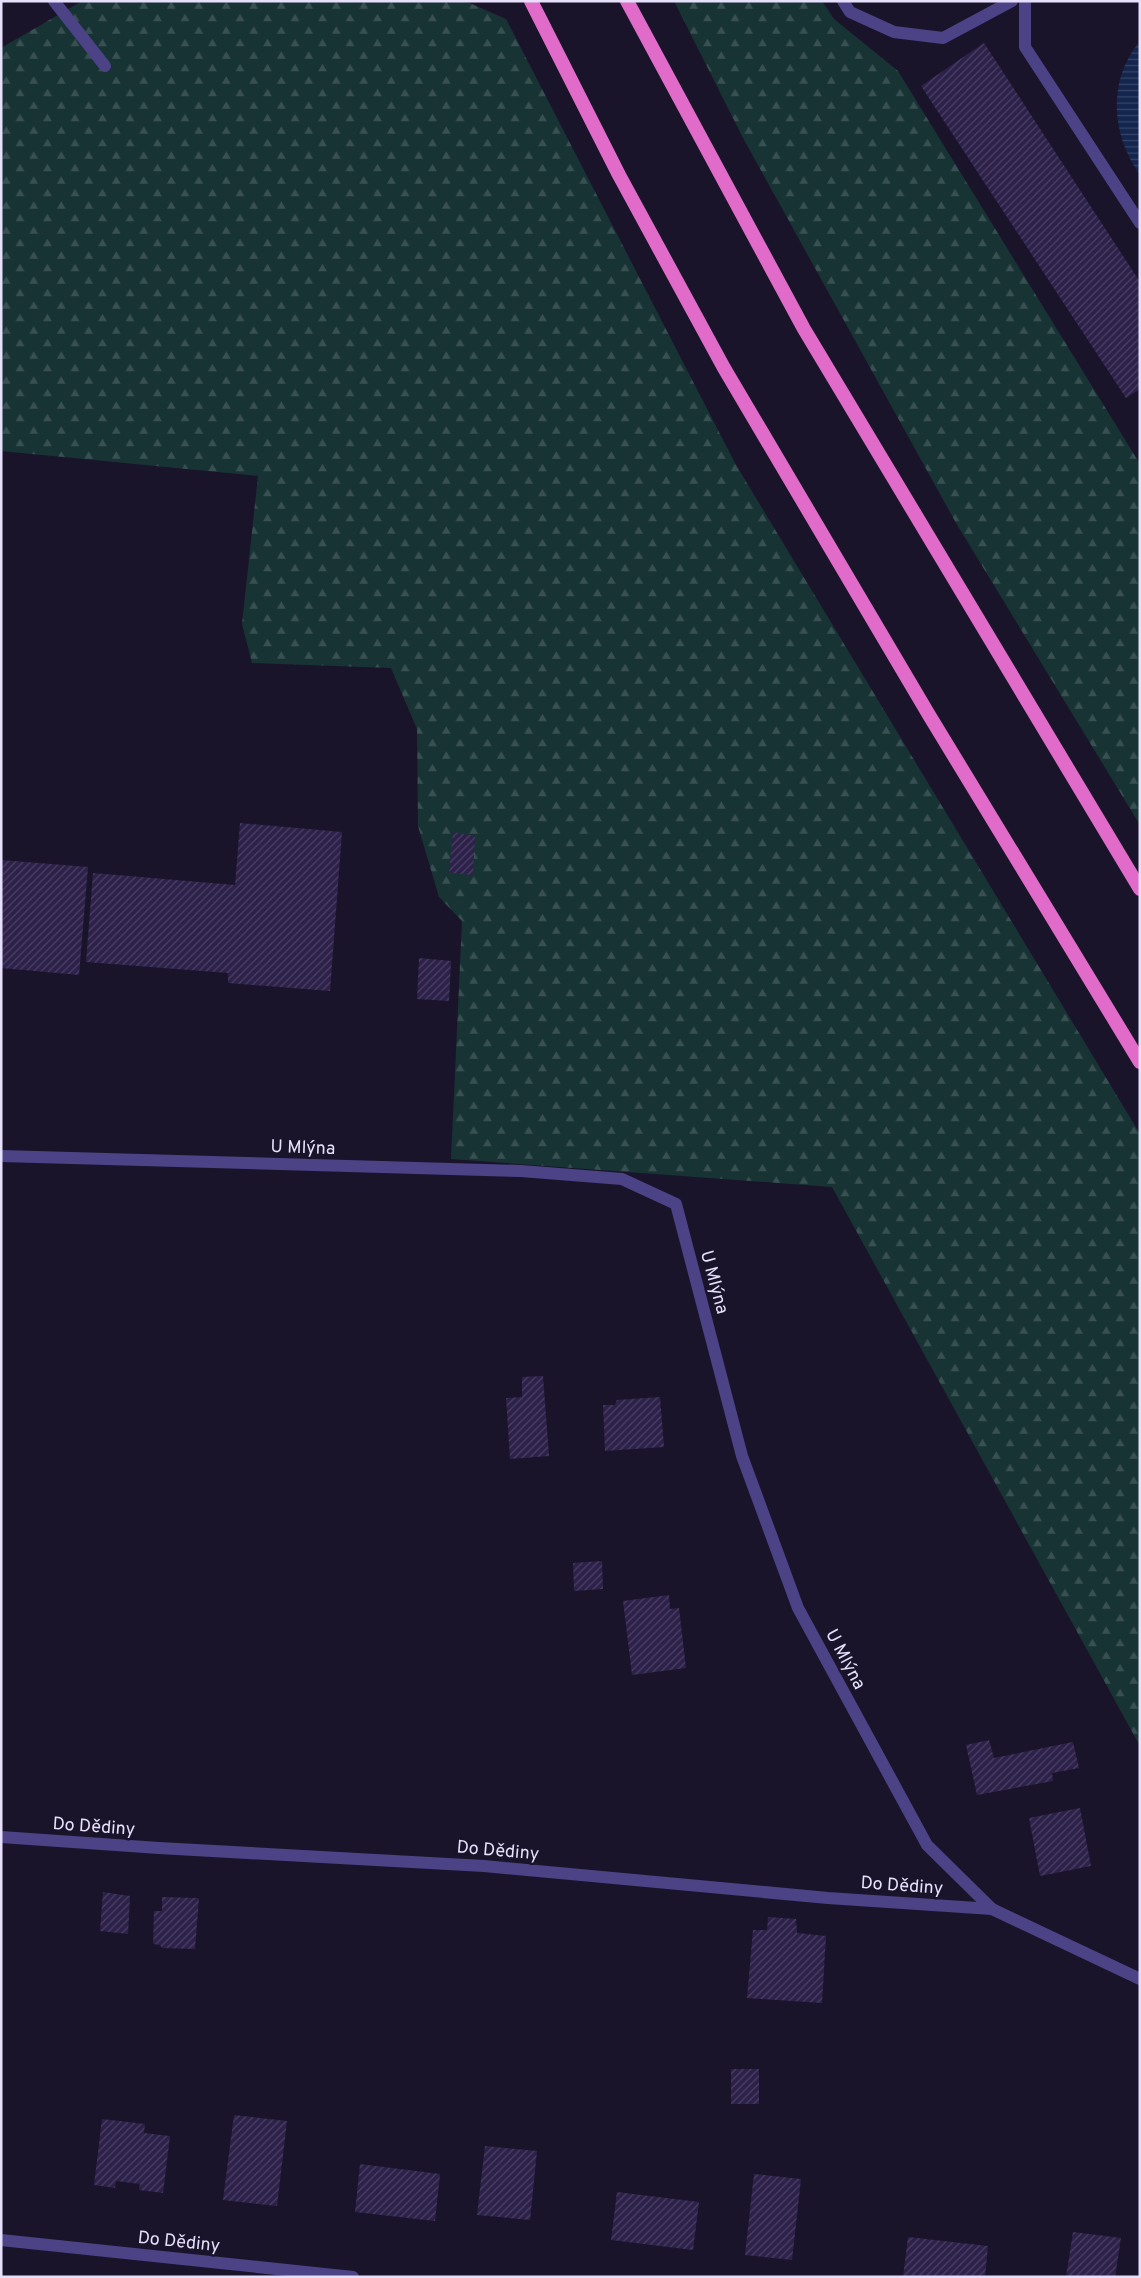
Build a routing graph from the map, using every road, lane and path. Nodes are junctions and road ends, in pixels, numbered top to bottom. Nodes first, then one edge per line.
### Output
1 (54, 1) edge
2 (532, 1) edge
3 (627, 1) edge
4 (843, 1) edge
5 (1012, 1) edge
6 (1025, 1) edge
7 (105, 66) dead end
8 (1140, 223) edge
9 (1140, 889) edge
10 (1140, 1062) edge
11 (1, 1156) edge
12 (1, 1837) edge
13 (992, 1909) junction
14 (1140, 1979) edge
15 (1, 2240) edge
16 (353, 2277) edge

1 - 7 street
2 - 10 highway
3 - 9 highway
4 - 5 street
6 - 8 street
11 - 13 street, U Mlýna
12 - 13 street, Do Dědiny
13 - 14 street, U Mlýna
15 - 16 street, Do Dědiny

